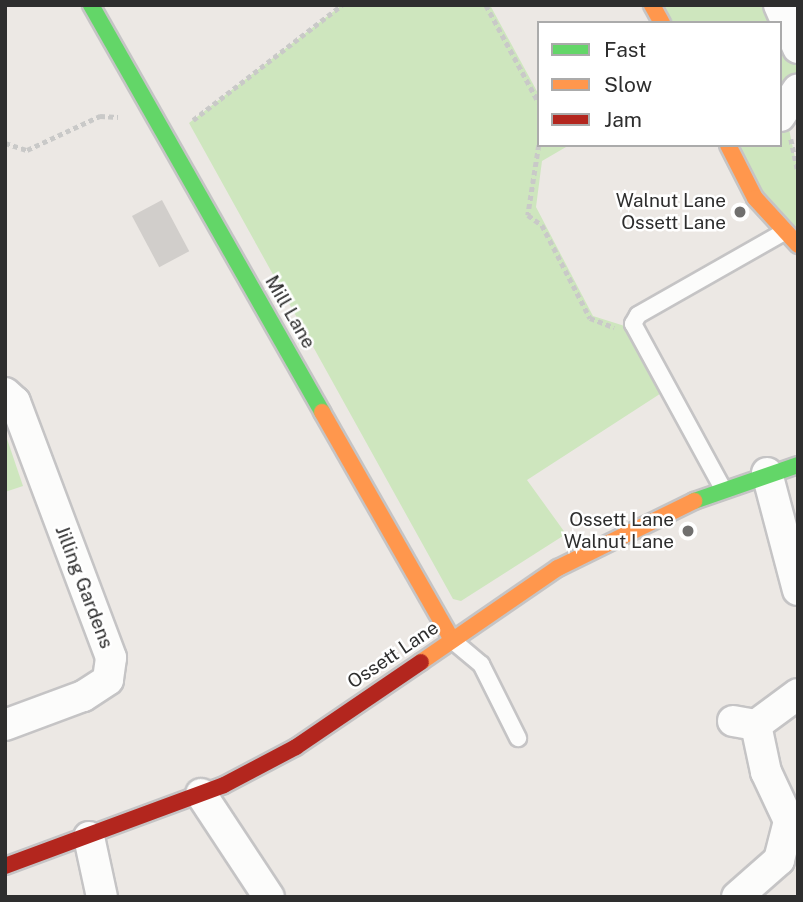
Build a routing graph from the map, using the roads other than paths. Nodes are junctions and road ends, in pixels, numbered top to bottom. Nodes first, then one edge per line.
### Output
1 (91, 5) edge
2 (652, 5) edge
3 (779, 5) edge
4 (661, 21) edge
5 (798, 48) edge
6 (798, 89) edge
7 (782, 113) edge
8 (740, 151) edge
9 (784, 232) junction
10 (798, 246) edge
11 (5, 393) edge
12 (798, 465) edge
13 (768, 473) junction
14 (722, 488) junction
15 (798, 590) edge
16 (452, 640) junction
17 (798, 694) edge
18 (5, 725) edge
19 (518, 738) dead end
20 (201, 794) junction
21 (89, 837) junction
22 (5, 866) edge
23 (102, 897) edge
24 (269, 897) edge
25 (737, 897) edge

1 - 16 street, Mill Lane
2 - 4 street
3 - 5 street
6 - 7 street
8 - 9 street
9 - 10 street
9 - 14 lane
11 - 18 street, Jilling Gardens
12 - 13 street, Ossett Lane
13 - 14 street, Ossett Lane
13 - 15 street
14 - 16 street, Ossett Lane
16 - 19 lane
16 - 20 street, Ossett Lane
17 - 25 street
20 - 21 street, Ossett Lane
20 - 24 street
21 - 22 street, Ossett Lane
21 - 23 street

